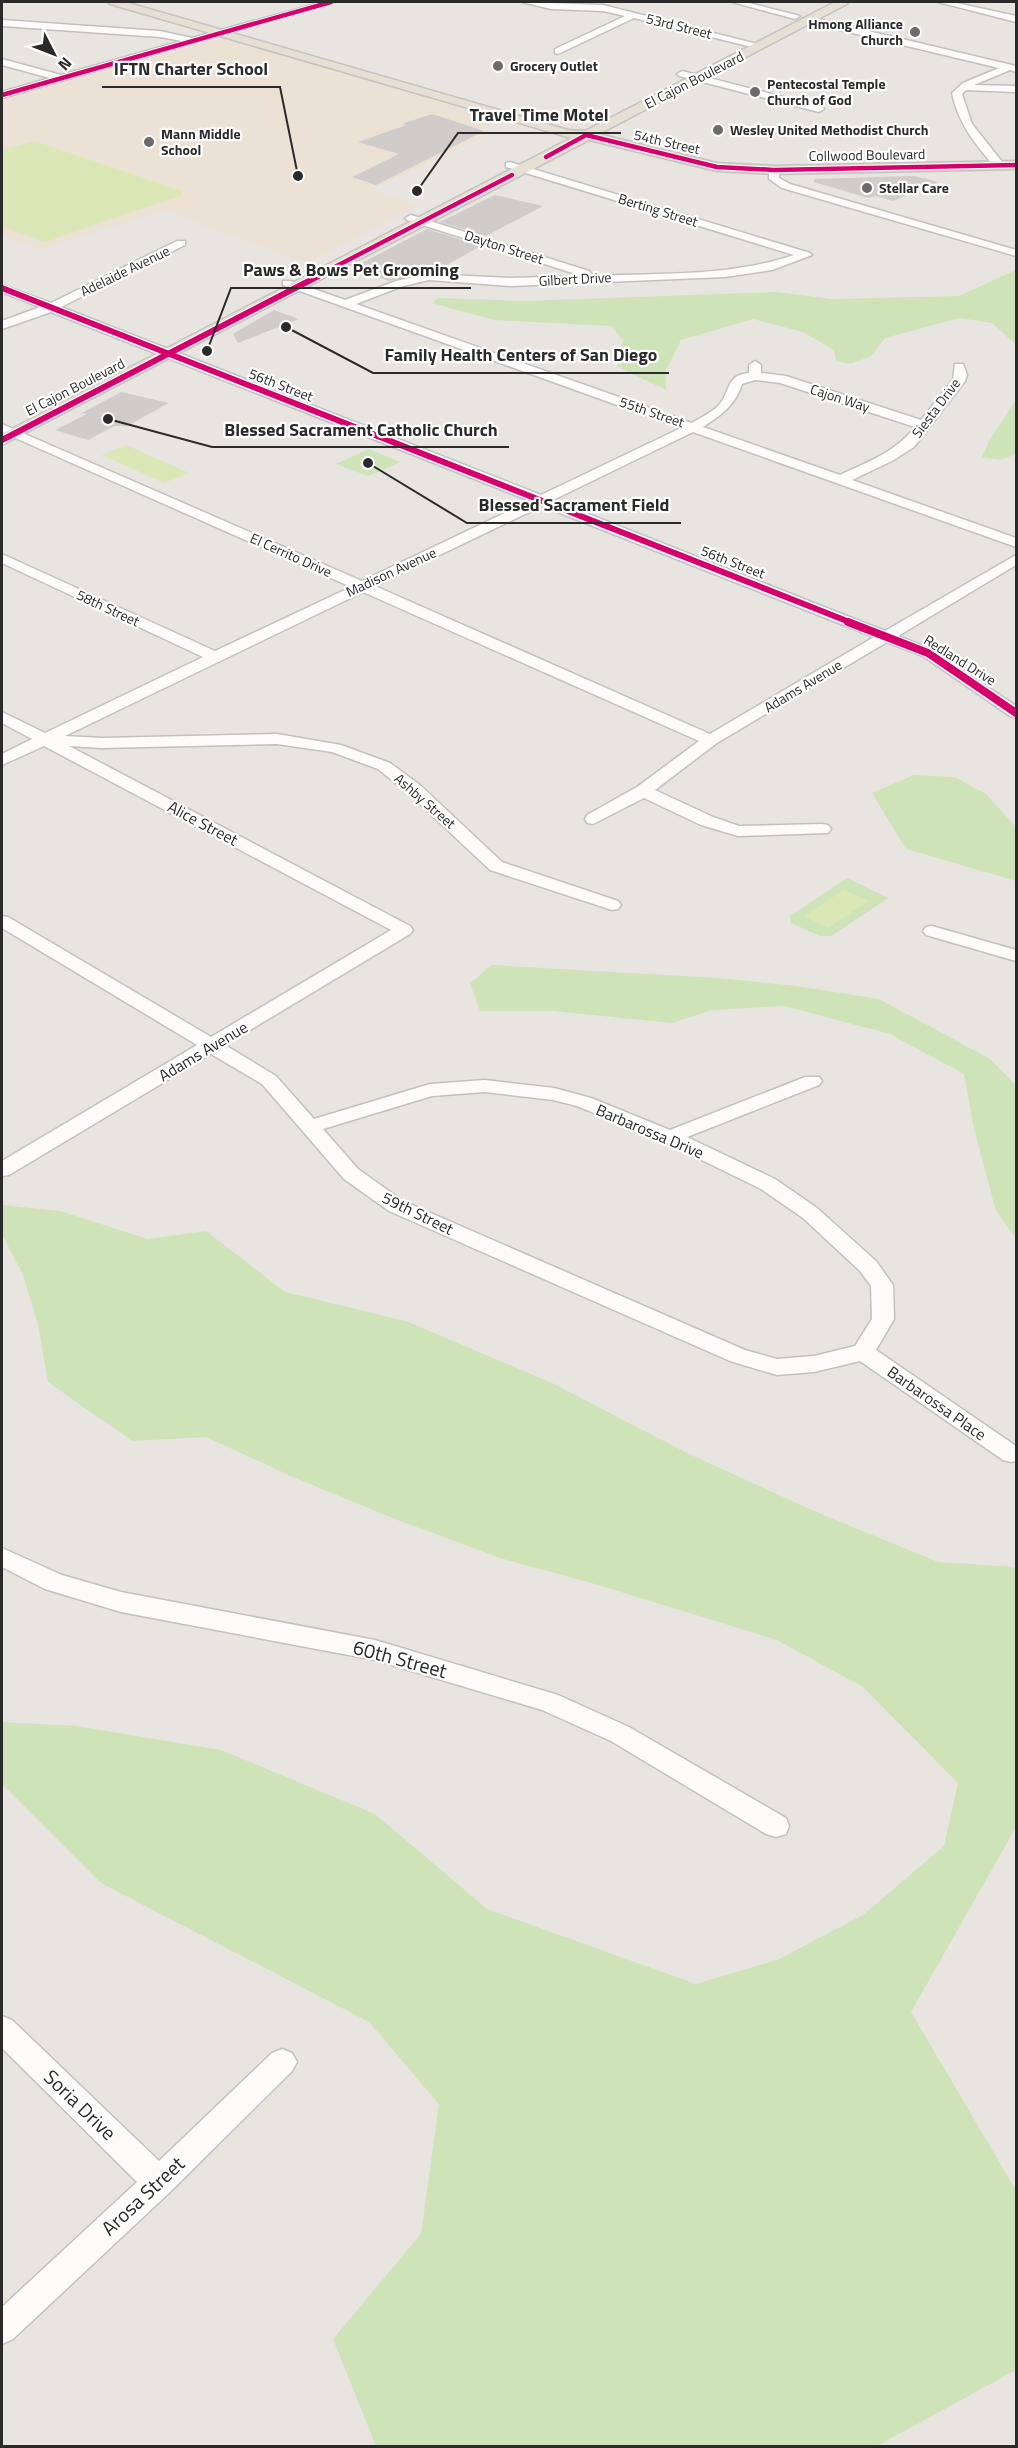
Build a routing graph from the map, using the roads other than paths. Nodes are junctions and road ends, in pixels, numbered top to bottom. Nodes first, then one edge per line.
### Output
1 (114, 2) edge
2 (138, 2) edge
3 (331, 2) edge
4 (526, 2) edge
5 (736, 2) edge
6 (823, 2) edge
7 (843, 2) edge
8 (942, 2) edge
9 (634, 15) junction
10 (795, 16) junction
11 (1017, 19) edge
12 (809, 20) junction
13 (2, 23) edge
14 (235, 29) junction
15 (106, 31) junction
16 (220, 33) junction
17 (190, 41) junction
18 (743, 42) junction
19 (179, 44) junction
20 (760, 45) junction
21 (558, 51) dead end
22 (2, 62) edge
23 (1014, 67) edge
24 (682, 74) junction
25 (60, 78) junction
26 (697, 78) junction
27 (961, 87) junction
28 (1017, 89) edge
29 (2, 95) edge
30 (819, 109) dead end
31 (577, 132) junction
32 (999, 165) junction
33 (1017, 165) edge
34 (516, 167) junction
35 (717, 167) joint
36 (774, 170) junction
37 (417, 220) junction
38 (181, 243) dead end
39 (1017, 253) edge
40 (806, 255) joint
41 (598, 278) junction
42 (292, 285) junction
43 (2, 288) edge
44 (345, 304) junction
45 (50, 308) junction
46 (2, 325) edge
47 (162, 353) junction
48 (959, 367) dead end
49 (755, 371) joint
50 (925, 426) junction
51 (694, 427) junction
52 (5, 433) edge
53 (841, 480) junction
54 (539, 501) junction
55 (1017, 543) edge
56 (2, 558) edge
57 (1017, 559) edge
58 (361, 586) junction
59 (886, 636) junction
60 (215, 657) junction
61 (1017, 713) edge
62 (2, 717) edge
63 (45, 740) junction
64 (711, 740) junction
65 (2, 760) edge
66 (643, 791) junction
67 (593, 819) dead end
68 (822, 829) dead end
69 (612, 905) dead end
70 (2, 921) edge
71 (404, 930) joint
72 (932, 931) dead end
73 (1017, 956) edge
74 (213, 1046) junction
75 (812, 1081) dead end
76 (309, 1127) junction
77 (670, 1137) junction
78 (2, 1170) edge
79 (863, 1352) junction
80 (1011, 1454) dead end
81 (2, 1557) edge
82 (776, 1826) dead end
83 (2, 2029) edge
84 (282, 2062) dead end
85 (159, 2182) junction
86 (2, 2328) edge

1 - 16 main road, 54th Street
2 - 14 main road, 54th Street
3 - 14 street
4 - 9 street, 53rd Street
5 - 10 street
6 - 10 main road, El Cajon Boulevard
7 - 12 main road, El Cajon Boulevard
8 - 11 street
9 - 18 street, 53rd Street
9 - 21 street
10 - 18 main road, El Cajon Boulevard
12 - 20 main road, El Cajon Boulevard
12 - 23 street
13 - 15 street
14 - 16 street
14 - 31 main road, 54th Street
15 - 17 street
15 - 19 street
16 - 17 street
16 - 31 main road, 54th Street
17 - 19 street
18 - 20 street, 53rd Street
18 - 24 main road, El Cajon Boulevard
19 - 25 street
20 - 26 main road, El Cajon Boulevard
22 - 25 street
23 - 27 street
24 - 26 street
24 - 31 main road, El Cajon Boulevard
25 - 29 street
26 - 30 street
26 - 31 main road, El Cajon Boulevard
27 - 28 street
27 - 32 street
31 - 34 main road, El Cajon Boulevard
31 - 35 main road, 54th Street
32 - 33 main road, Collwood Boulevard
32 - 36 main road, Collwood Boulevard
34 - 37 main road, El Cajon Boulevard
34 - 40 street, Berting Street
35 - 36 main road, Collwood Boulevard
36 - 39 street
37 - 41 street, Dayton Street
37 - 42 main road, El Cajon Boulevard
38 - 45 street, Adelaide Avenue
40 - 41 street, Gilbert Drive
41 - 44 street, Gilbert Drive
42 - 44 street, 55th Street
42 - 47 main road, El Cajon Boulevard
43 - 45 street, 56th Street
44 - 51 street, 55th Street
45 - 46 street, Adelaide Avenue
45 - 47 street, 56th Street
47 - 52 main road, El Cajon Boulevard
47 - 54 street, 56th Street
48 - 50 street, Siesta Drive
49 - 50 street, Cajon Way
49 - 51 street, Madison Avenue
50 - 53 street, Siesta Drive
51 - 53 street, 55th Street
51 - 54 street, Madison Avenue
52 - 58 street, El Cerrito Drive
53 - 55 street, 55th Street
54 - 58 street, Madison Avenue
54 - 59 street, 56th Street
56 - 60 street, 58th Street
57 - 59 street, Adams Avenue
58 - 60 street, Madison Avenue
58 - 64 street, El Cerrito Drive
59 - 61 street, Redland Drive
59 - 64 street, Adams Avenue
60 - 63 street, Madison Avenue
62 - 63 street, Alice Street
63 - 65 street, Madison Avenue
63 - 69 street, Ashby Street
63 - 71 street, Alice Street
64 - 66 street, Adams Avenue
66 - 67 street, Adams Avenue
66 - 68 street
70 - 74 street, 59th Street
71 - 74 street, Adams Avenue
72 - 73 street
74 - 76 street, 59th Street
74 - 78 street, Adams Avenue
75 - 77 street
76 - 77 street, Barbarossa Drive
76 - 79 street, 59th Street
77 - 79 street, Barbarossa Drive
79 - 80 street, Barbarossa Place
81 - 82 street, 60th Street
83 - 85 street, Soria Drive
84 - 85 street, Arosa Street
85 - 86 street, Arosa Street

